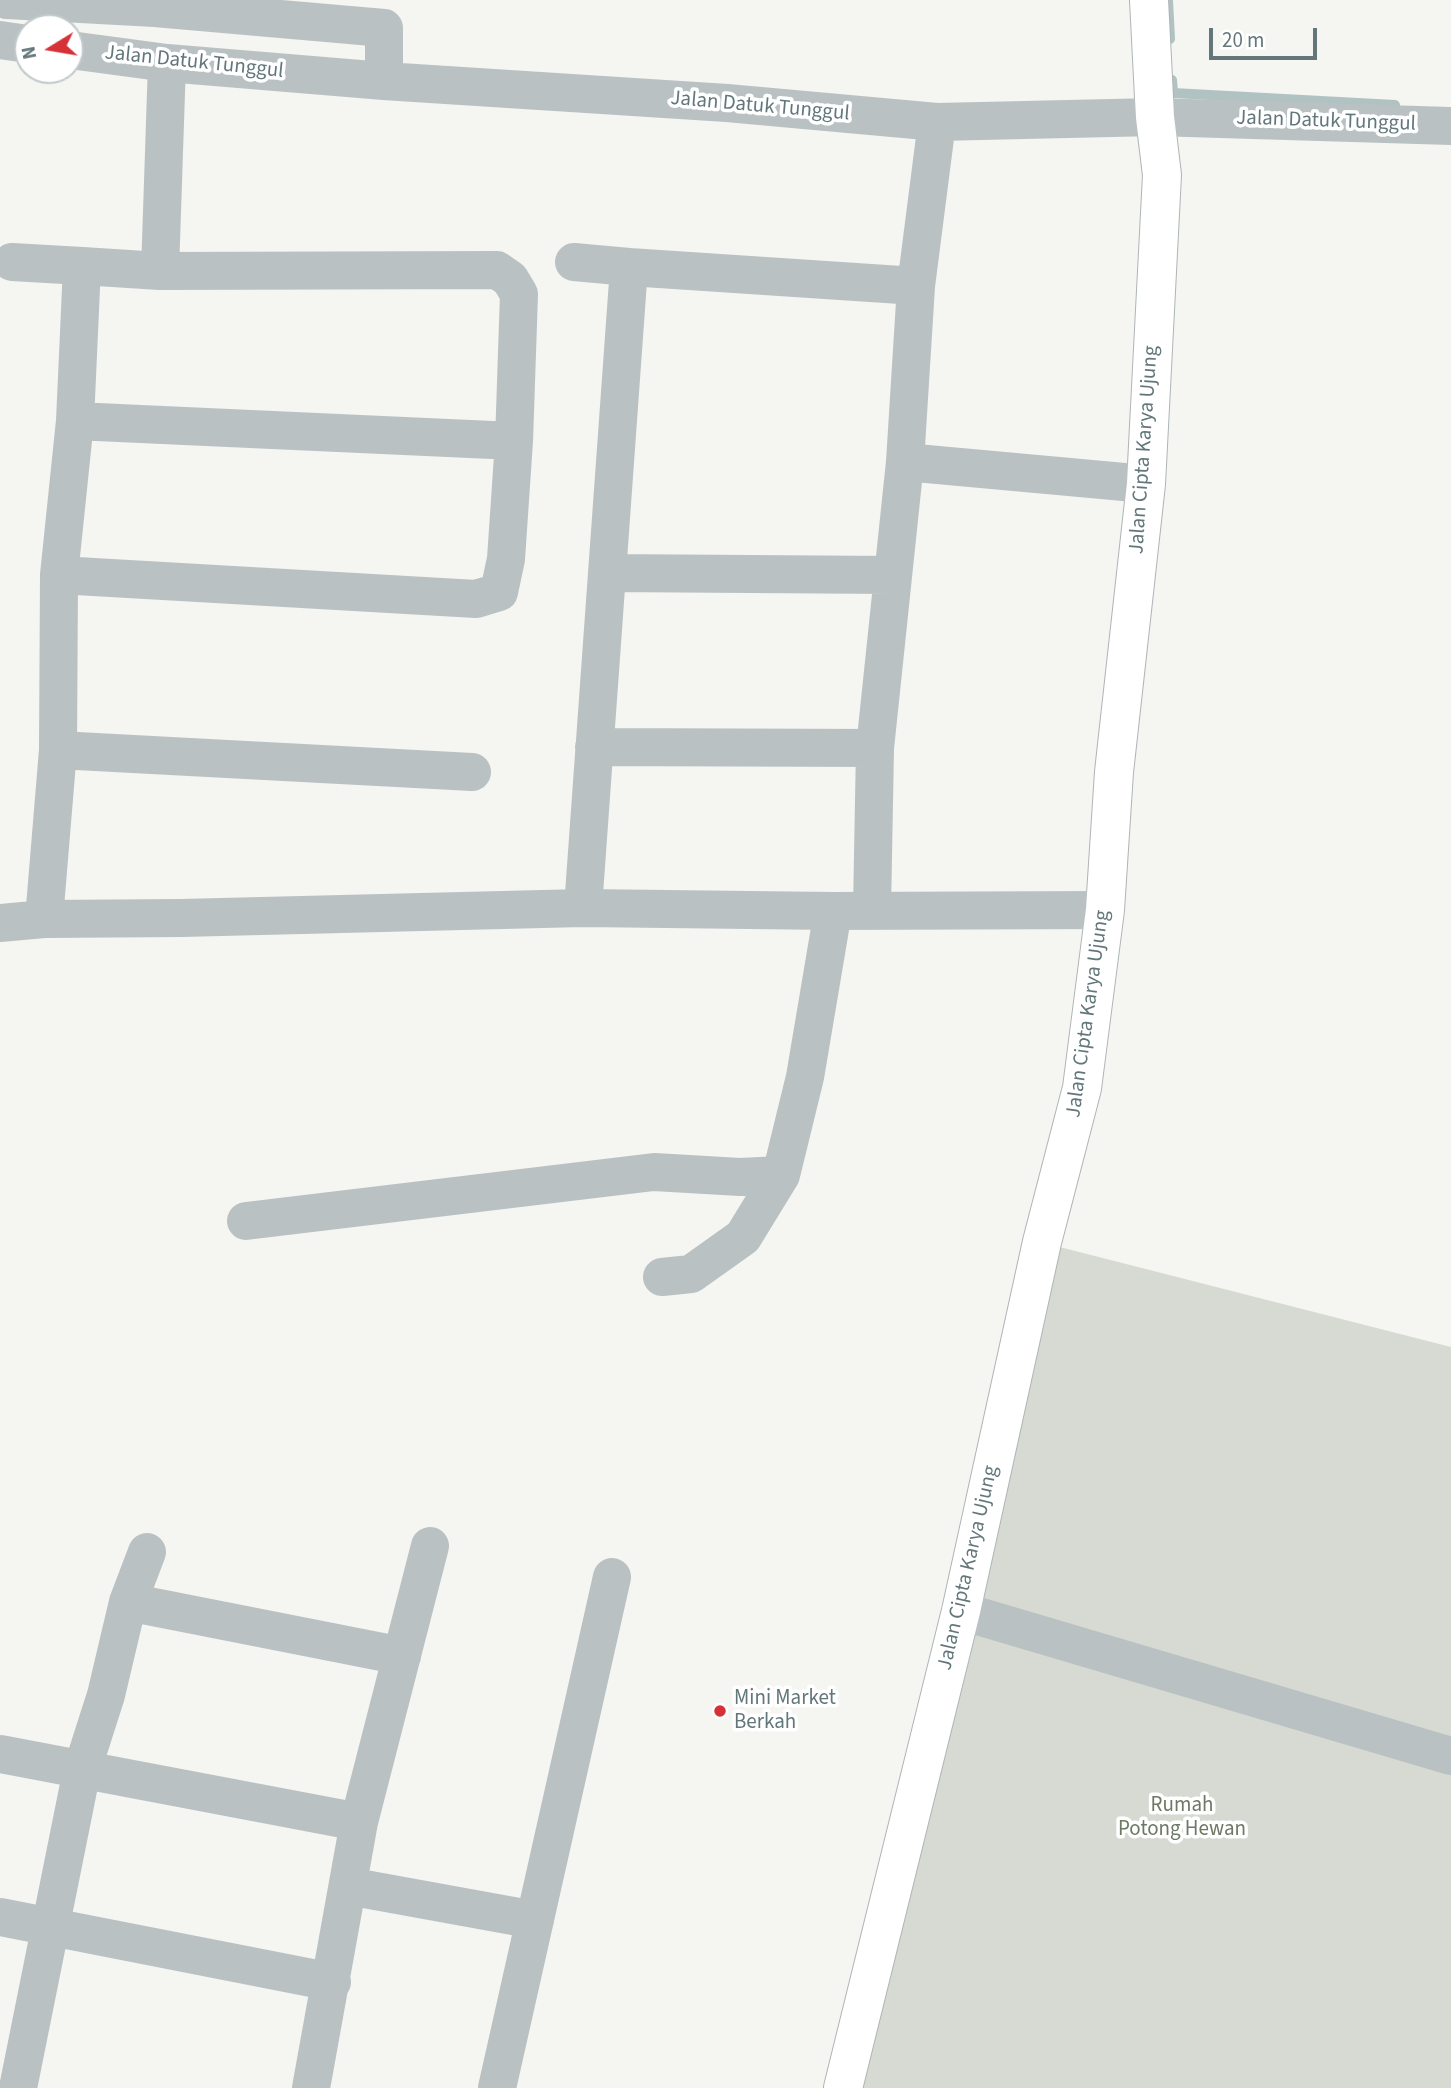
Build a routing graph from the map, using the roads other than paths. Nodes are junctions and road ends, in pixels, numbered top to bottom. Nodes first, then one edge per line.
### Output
1 (7, 0) edge
2 (1149, 0) edge
3 (386, 14) edge
4 (84, 52) edge
5 (167, 63) junction
6 (384, 81) junction
7 (1155, 117) junction
8 (936, 122) junction
9 (1451, 126) edge
10 (12, 262) dead end
11 (574, 262) dead end
12 (82, 266) junction
13 (629, 267) junction
14 (160, 271) junction
15 (916, 286) junction
16 (75, 421) junction
17 (514, 442) junction
18 (905, 462) junction
19 (1146, 484) junction
20 (607, 573) junction
21 (59, 575) junction
22 (892, 575) junction
23 (594, 747) junction
24 (875, 748) junction
25 (58, 750) junction
26 (472, 772) dead end
27 (583, 908) junction
28 (872, 910) junction
29 (1105, 910) junction
30 (833, 911) junction
31 (44, 919) junction
32 (0, 923) edge
33 (781, 1175) junction
34 (246, 1220) dead end
35 (663, 1278) dead end
36 (430, 1546) dead end
37 (147, 1552) dead end
38 (612, 1577) dead end
39 (128, 1602) junction
40 (961, 1611) junction
41 (402, 1656) junction
42 (0, 1754) edge
43 (1451, 1756) edge
44 (82, 1770) junction
45 (359, 1822) junction
46 (348, 1886) junction
47 (0, 1917) edge
48 (535, 1920) junction
49 (52, 1927) junction
50 (332, 1982) junction
51 (24, 2087) edge
52 (311, 2088) edge
53 (497, 2088) edge
54 (843, 2088) edge

1 - 3 street
2 - 7 main road, Jalan Cipta Karya Ujung
3 - 6 street
4 - 5 street, Jalan Datuk Tunggul
5 - 6 street, Jalan Datuk Tunggul
5 - 14 street
6 - 8 street, Jalan Datuk Tunggul
7 - 8 street, Jalan Datuk Tunggul
7 - 9 street, Jalan Datuk Tunggul
7 - 19 main road, Jalan Cipta Karya Ujung
8 - 15 street
10 - 12 street
11 - 13 street
12 - 14 street
12 - 16 street
13 - 15 street
13 - 20 street
14 - 17 street
15 - 18 street
16 - 17 street
16 - 21 street
17 - 21 street
18 - 19 street
18 - 22 street
19 - 29 main road, Jalan Cipta Karya Ujung
20 - 22 street
20 - 23 street
21 - 25 street
22 - 24 street
23 - 24 street
23 - 27 street
24 - 28 street
25 - 26 street
25 - 31 street
27 - 30 street
27 - 31 street
28 - 29 street
28 - 30 street
29 - 40 main road, Jalan Cipta Karya Ujung
30 - 33 street
31 - 32 street
33 - 34 street
33 - 35 street
36 - 41 street
37 - 39 street
38 - 48 street
39 - 41 street
39 - 44 street
40 - 43 street
40 - 54 main road, Jalan Cipta Karya Ujung
41 - 45 street
42 - 44 street
44 - 45 street
44 - 49 street
45 - 46 street
46 - 48 street
46 - 50 street
47 - 49 street
48 - 53 street
49 - 50 street
49 - 51 street
50 - 52 street

